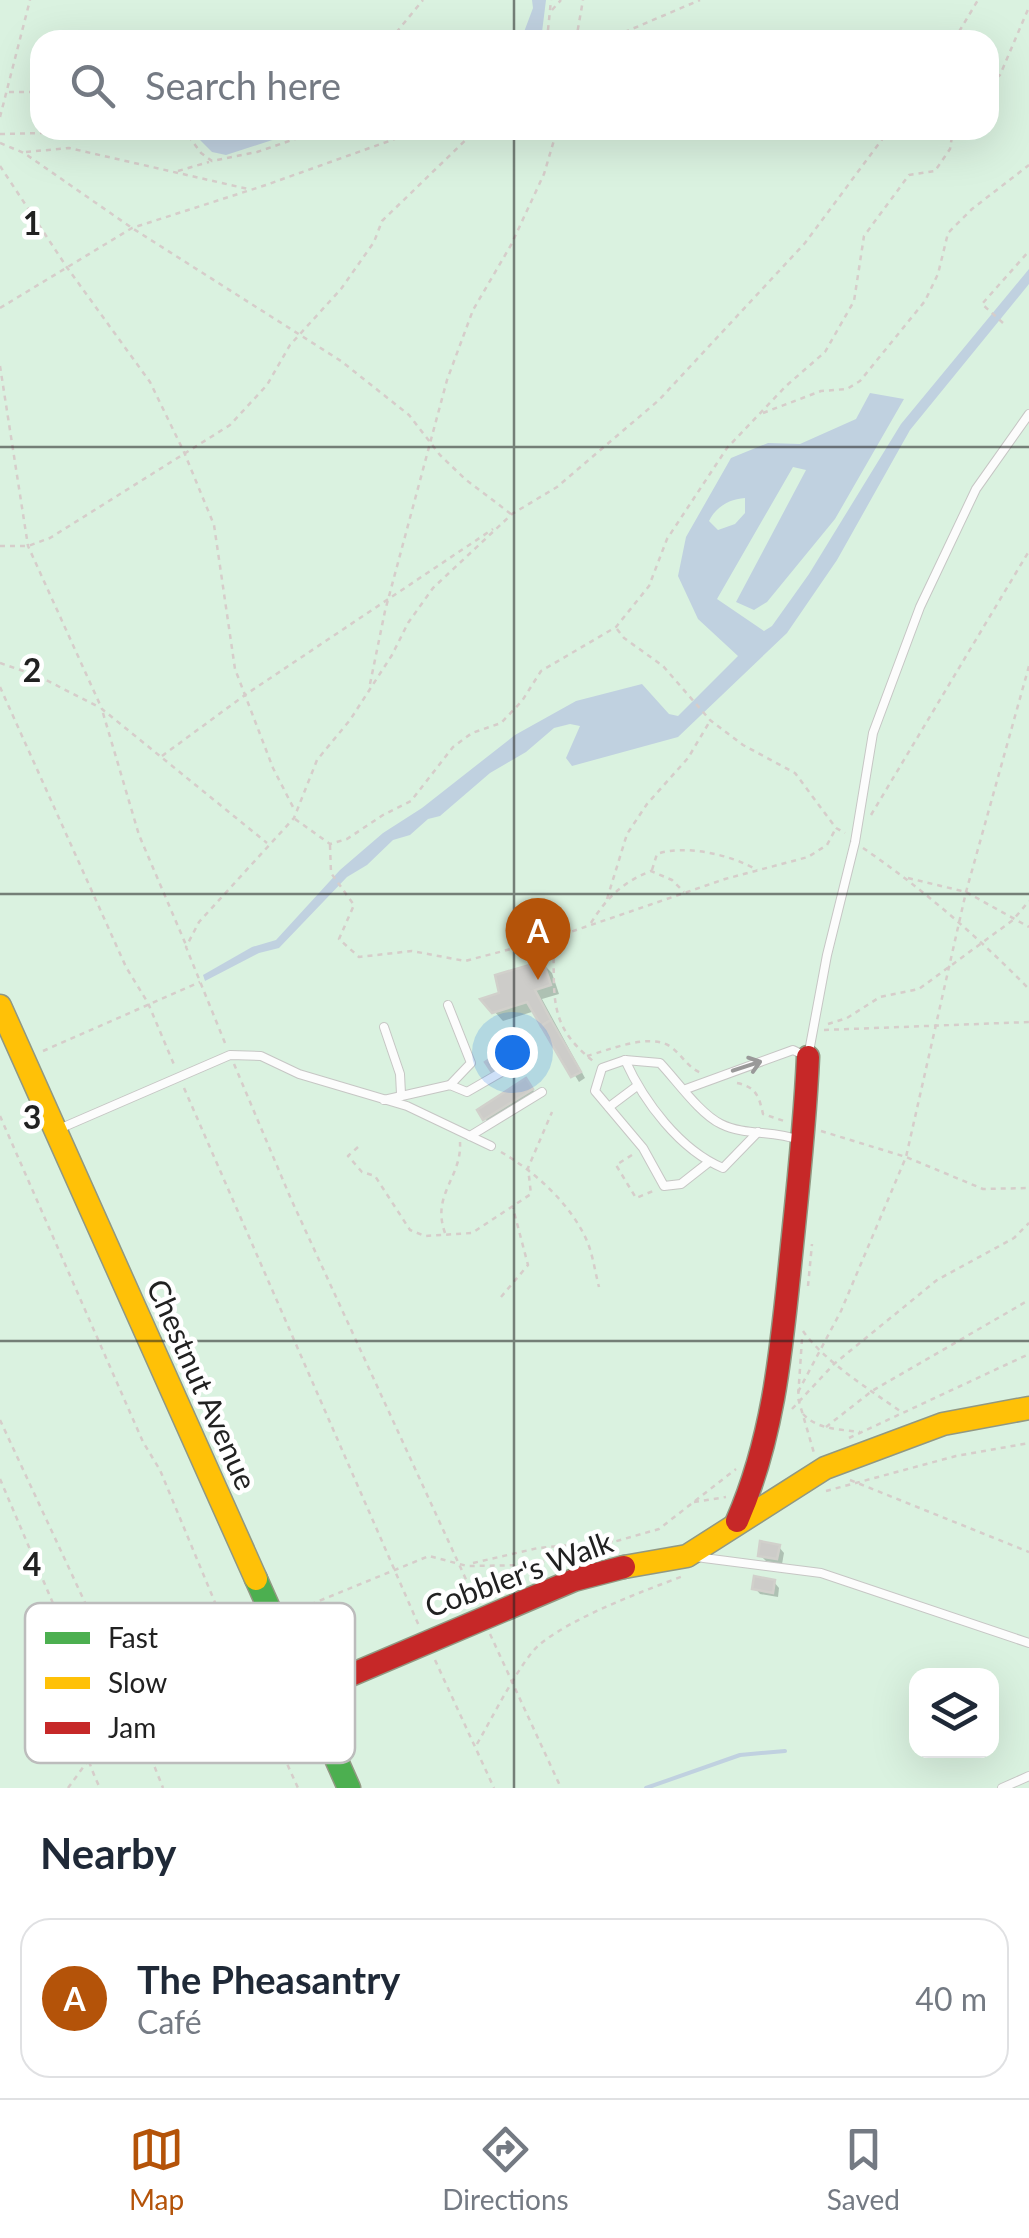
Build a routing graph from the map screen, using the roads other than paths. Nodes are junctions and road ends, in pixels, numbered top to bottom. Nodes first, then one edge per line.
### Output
1 (1029, 414) edge
2 (448, 1005) dead end
3 (0, 1006) edge
4 (384, 1027) dead end
5 (808, 1057) junction
6 (625, 1060) junction
7 (512, 1066) dead end
8 (450, 1084) junction
9 (637, 1086) junction
10 (686, 1089) junction
11 (542, 1092) dead end
12 (401, 1094) junction
13 (384, 1100) junction
14 (609, 1108) junction
15 (55, 1130) junction
16 (758, 1132) junction
17 (804, 1134) junction
18 (470, 1136) junction
19 (491, 1146) road end
20 (708, 1162) junction
21 (1029, 1408) edge
22 (736, 1522) junction
23 (687, 1556) junction
24 (265, 1603) edge
25 (1029, 1643) edge
26 (355, 1672) edge
27 (338, 1763) edge
28 (1029, 1776) edge
29 (349, 1788) edge
30 (1002, 1788) edge

1 - 5 lane
2 - 8 lane
3 - 15 street, Chestnut Avenue
4 - 12 lane
10 -> 5 lane
5 - 17 street
6 - 9 lane
6 - 10 lane
6 - 14 lane
7 - 8 lane
8 - 12 lane
9 - 14 lane
9 - 20 lane
10 - 16 lane
11 - 18 lane
12 - 13 lane
13 - 15 lane
13 - 18 lane
14 - 20 lane
15 - 24 street, Chestnut Avenue
16 - 17 lane
16 - 20 lane
17 - 22 street
18 - 19 lane
21 - 22 street, Cobbler's Walk
22 - 23 street, Cobbler's Walk
23 - 25 lane
23 - 26 street, Cobbler's Walk
27 - 29 street, Chestnut Avenue
28 - 30 lane

